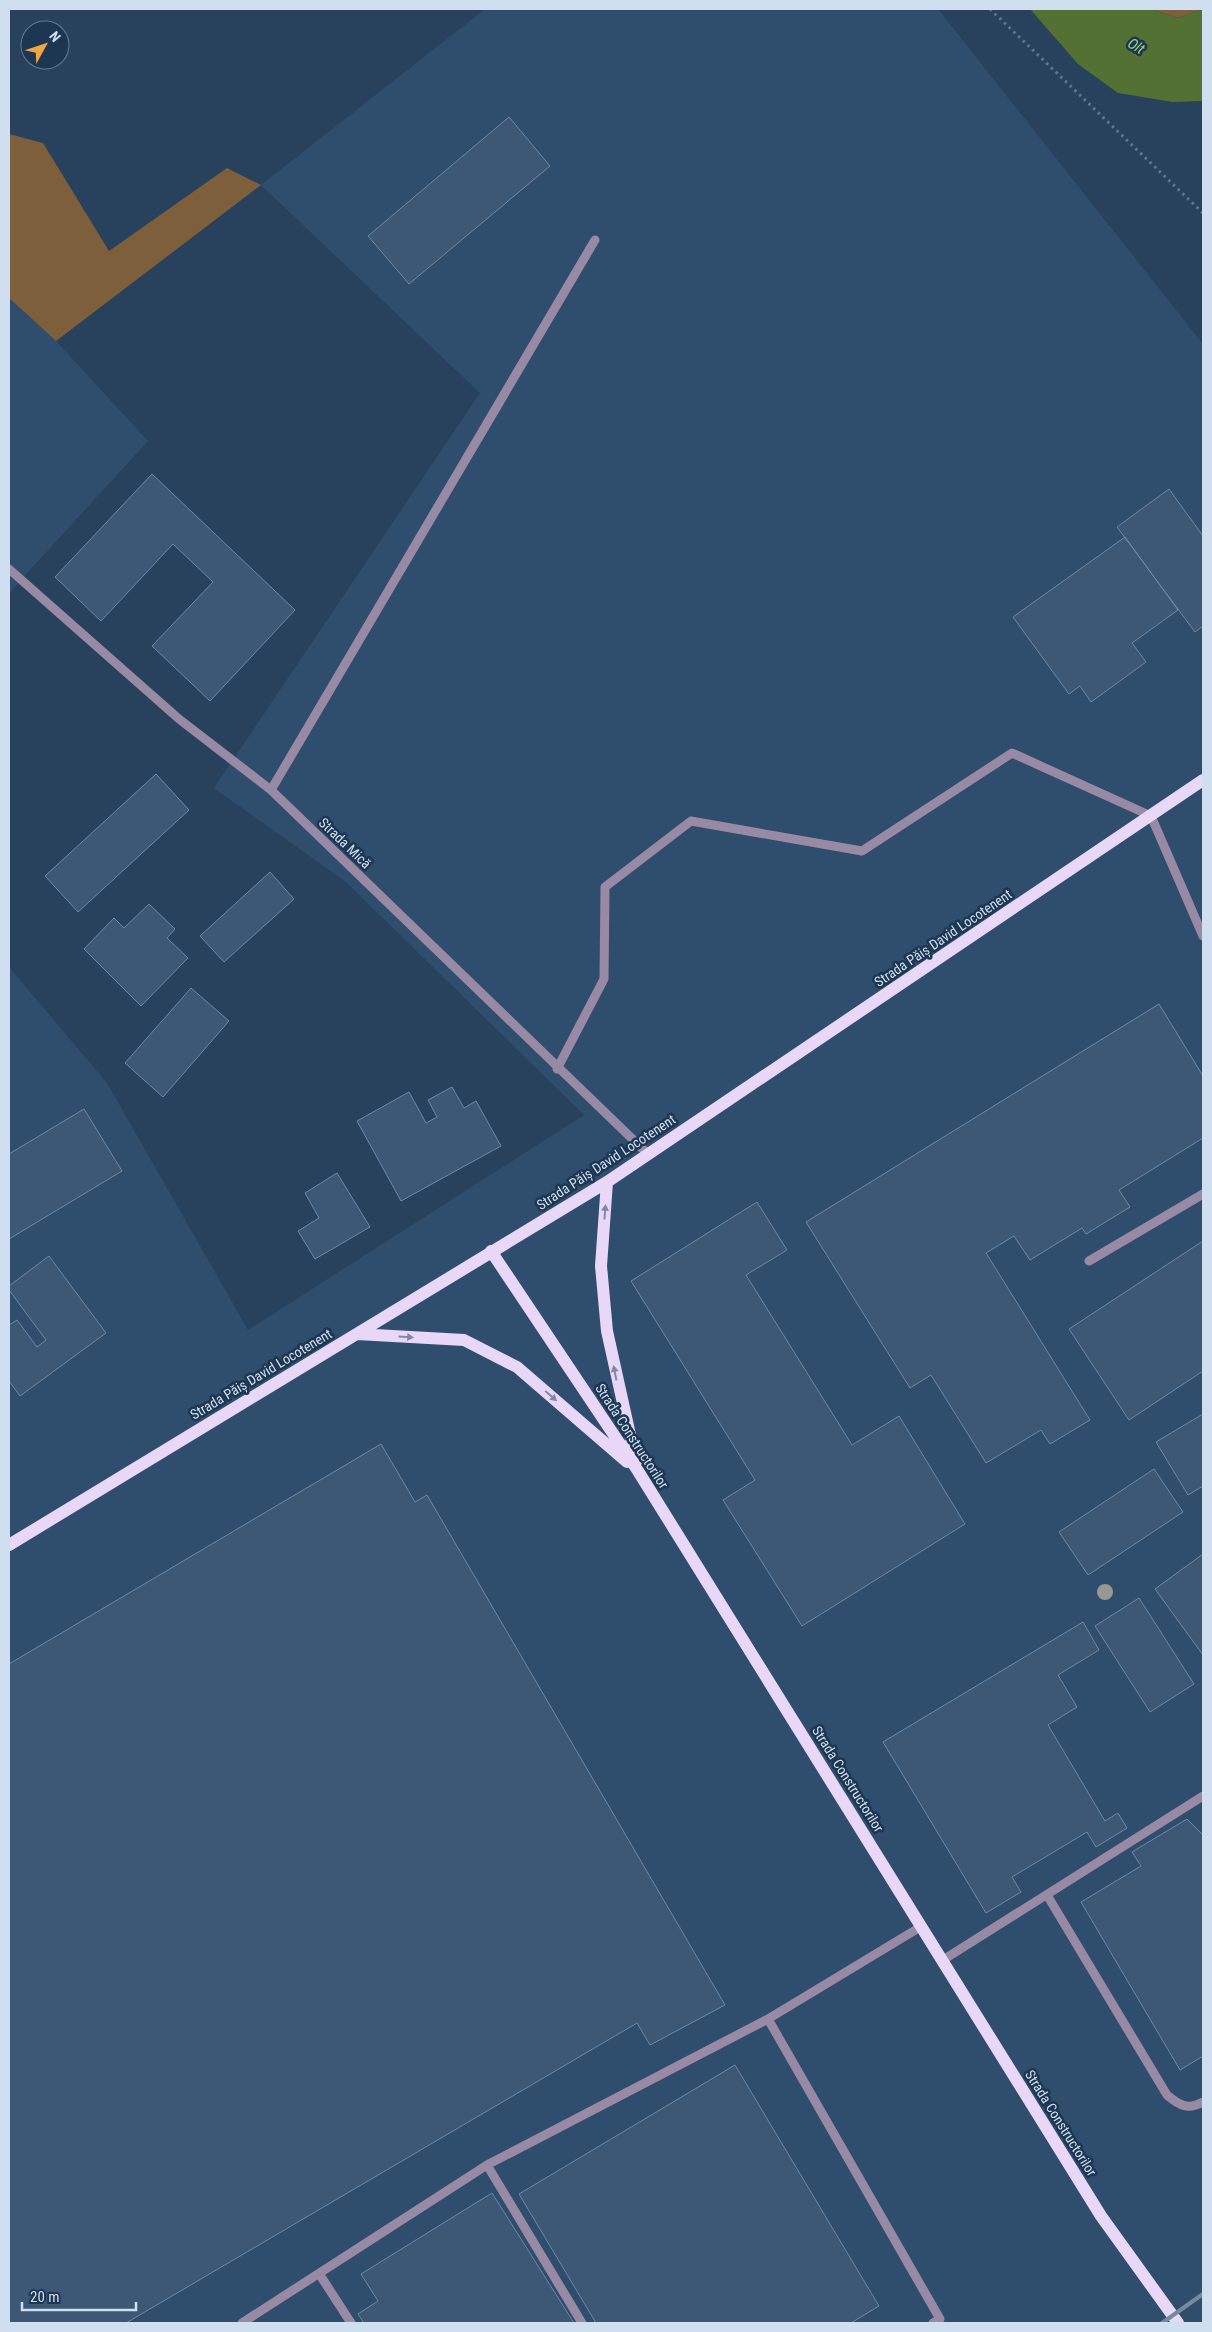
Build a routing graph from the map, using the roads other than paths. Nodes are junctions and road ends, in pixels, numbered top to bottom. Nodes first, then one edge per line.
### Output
1 (595, 240) dead end
2 (9, 570) edge
3 (1203, 780) edge
4 (271, 790) junction
5 (1151, 816) junction
6 (1201, 924) edge
7 (1203, 936) edge
8 (557, 1068) junction
9 (648, 1154) junction
10 (607, 1182) junction
11 (1203, 1194) edge
12 (491, 1251) junction
13 (1089, 1261) dead end
14 (357, 1334) junction
15 (638, 1471) junction
16 (9, 1545) edge
17 (1203, 1796) edge
18 (1046, 1895) junction
19 (922, 1926) junction
20 (943, 1960) junction
21 (768, 2019) junction
22 (1203, 2102) edge
23 (487, 2165) junction
24 (320, 2275) junction
25 (242, 2323) edge
26 (351, 2323) edge
27 (582, 2323) edge
28 (933, 2323) edge
29 (1178, 2323) edge

1 - 4 street
2 - 4 street, Strada Mică
3 - 5 main road, Strada Păiș David Locotenent
4 - 8 street, Strada Mică
5 - 6 street
5 - 8 street
5 - 9 main road, Strada Păiș David Locotenent
6 - 7 street
8 - 9 street, Strada Mică
9 - 10 main road, Strada Păiș David Locotenent
10 - 12 main road, Strada Păiș David Locotenent
15 -> 10 main road
11 - 13 street
12 - 14 main road, Strada Păiș David Locotenent
12 - 15 main road, Strada Constructorilor
14 -> 15 main road
14 - 16 main road, Strada Păiș David Locotenent
15 - 19 main road, Strada Constructorilor
17 - 18 street
18 - 20 street
18 - 22 street
19 - 20 main road, Strada Constructorilor
19 - 21 street
20 - 29 main road, Strada Constructorilor
21 - 23 street
21 - 28 street
23 - 24 street
23 - 27 street
24 - 25 street
24 - 26 street

